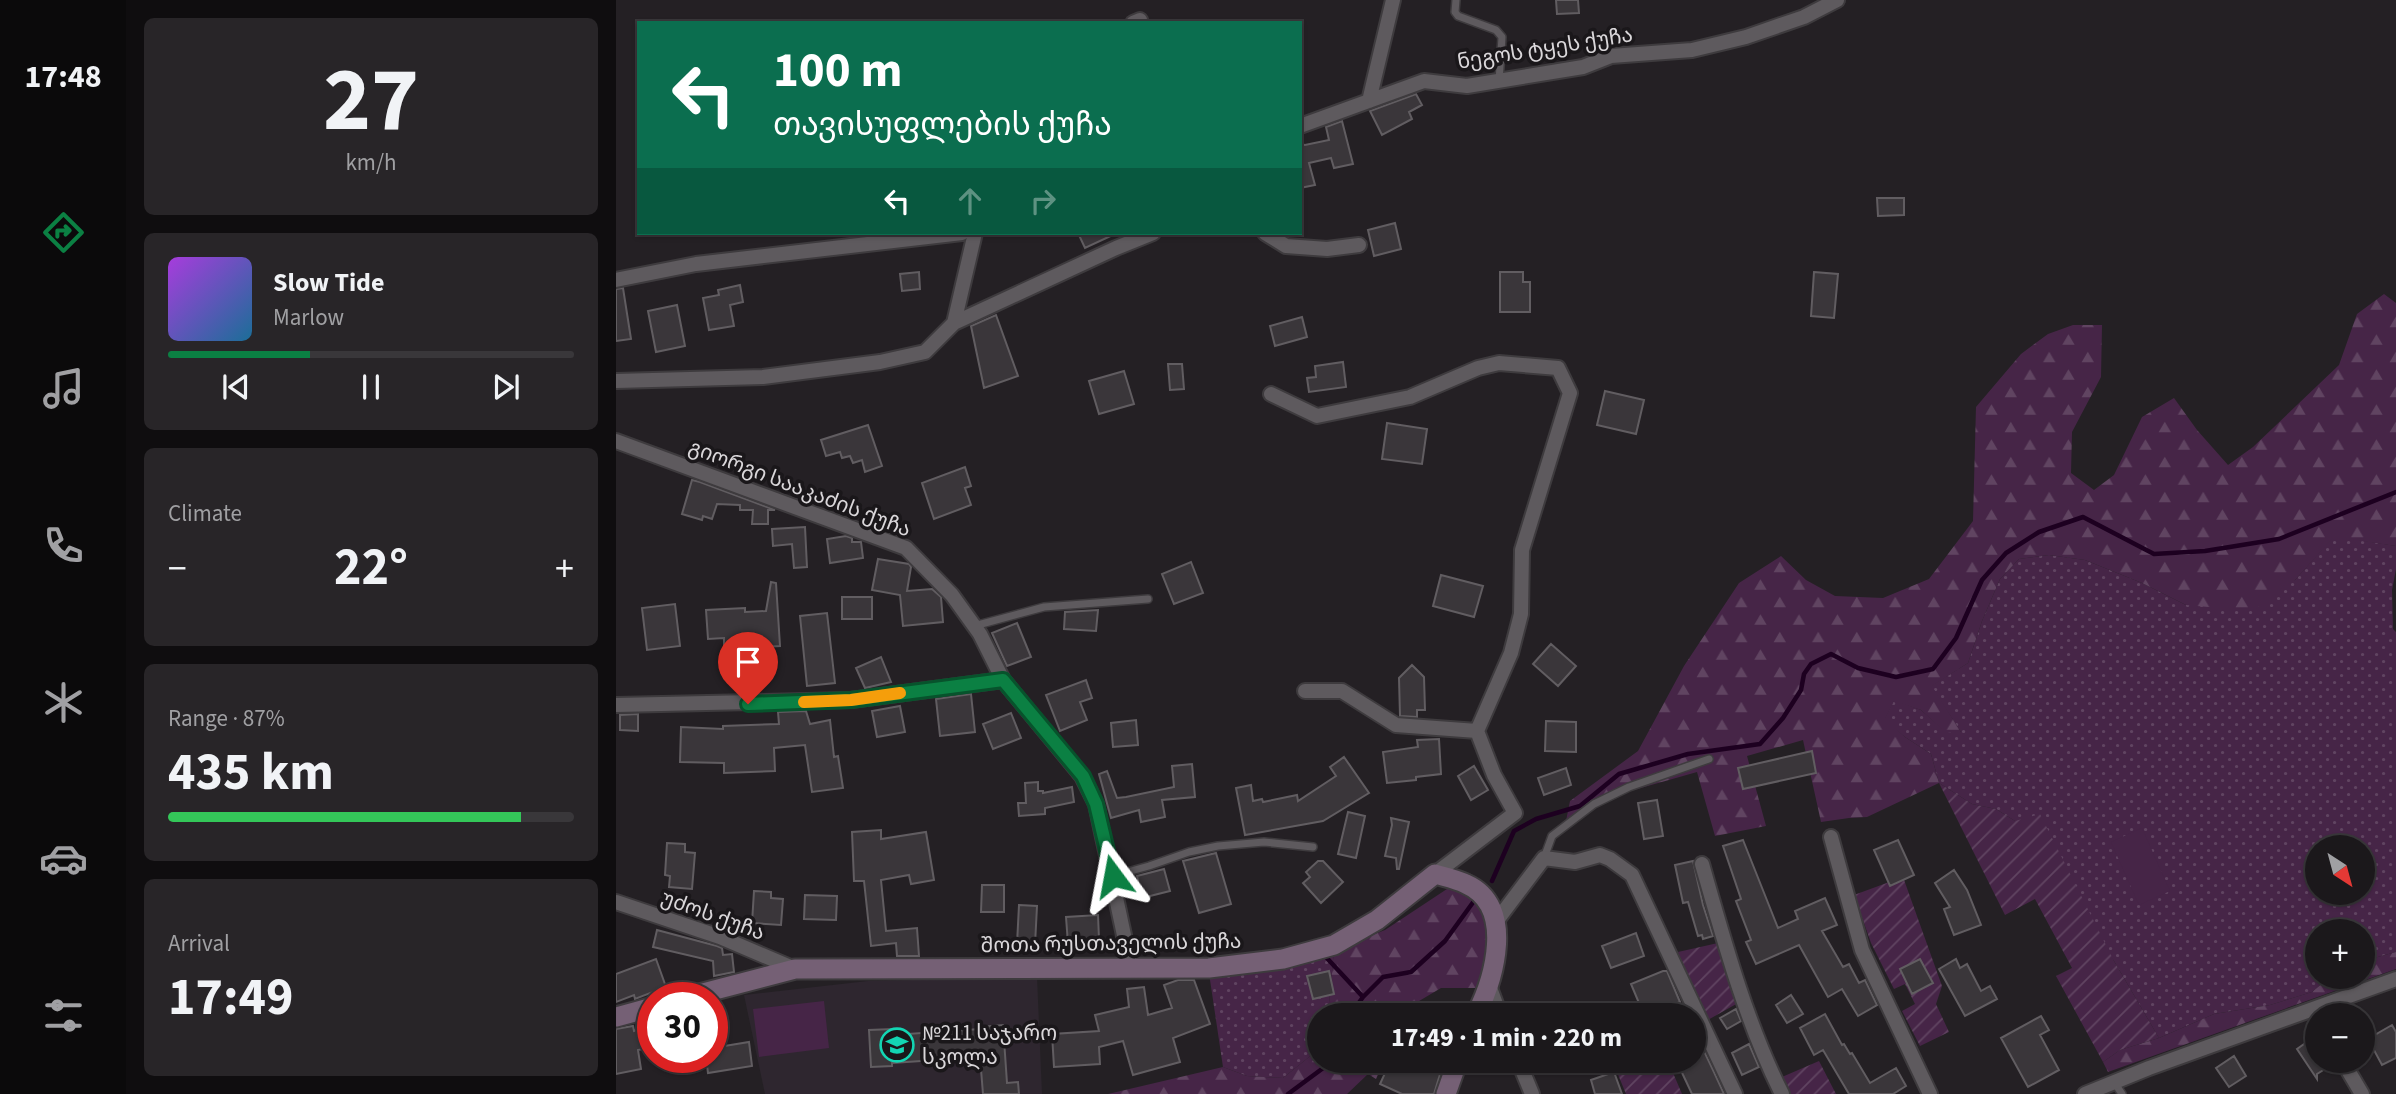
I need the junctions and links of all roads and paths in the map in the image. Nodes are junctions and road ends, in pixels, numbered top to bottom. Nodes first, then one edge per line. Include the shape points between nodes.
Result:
1 (1393, 0) edge
2 (1456, 0) edge
3 (1837, 0) edge
4 (1499, 81) junction
5 (1369, 101) junction
6 (1302, 125) edge
7 (945, 235) edge
8 (975, 235) edge
9 (1127, 235) edge
10 (1148, 235) edge
11 (1268, 235) edge
12 (1359, 245) dead end
13 (1116, 248) junction
14 (616, 281) edge
15 (954, 323) junction
16 (616, 381) edge
17 (1271, 394) dead end
18 (616, 440) edge
19 (1148, 599) dead end
20 (974, 626) junction
21 (1003, 680) junction
22 (1305, 691) dead end
23 (616, 705) edge
24 (1478, 731) junction
25 (1709, 759) dead end
26 (1831, 837) dead end
27 (1313, 847) dead end
28 (1544, 858) junction
29 (1702, 864) dead end
30 (1435, 874) junction
31 (1113, 876) junction
32 (616, 902) edge
33 (1495, 923) junction
34 (1131, 968) junction
35 (795, 969) junction
36 (2396, 979) edge
37 (728, 987) edge
38 (1490, 988) junction
39 (1482, 1003) edge
40 (1496, 1003) edge
41 (2340, 1003) edge
42 (637, 1011) edge
43 (616, 1017) edge
44 (2305, 1018) edge
45 (1453, 1073) edge
46 (1523, 1073) edge
47 (2350, 1073) edge
48 (2118, 1088) edge
49 (1446, 1094) edge
50 (1532, 1094) edge
51 (1735, 1094) edge
52 (1782, 1094) edge
53 (1930, 1094) edge
54 (2085, 1094) edge
55 (2362, 1094) edge

1 - 5 street
2 - 4 lane via 1458,16 1496,30 1502,37
3 - 4 street, ნეგოს ტყეს ქუჩა via 1746,37 1692,50 1611,55 1583,66
4 - 5 street, ნეგოს ტყეს ქუჩა via 1467,86 1424,81
5 - 6 street, ნეგოს ტყეს ქუჩა
7 - 14 street via 696,264
8 - 15 street
9 - 13 street
10 - 13 street
11 - 12 street via 1286,246 1327,249
13 - 15 street
15 - 16 street via 925,352 880,362 763,377
17 - 24 street via 1317,416 1410,397 1499,363 1559,368 1570,393 1522,550 1521,614 1511,653
18 - 20 street, გიორგი სააკაძის ქუჩა via 906,548 952,595
19 - 20 lane via 1044,607
20 - 21 street, გიორგი სააკაძის ქუჩა
21 - 23 street via 851,700
21 - 31 street, გიორგი სააკაძის ქუჩა via 1083,776 1096,804
22 - 24 street via 1342,691 1396,725
24 - 30 street via 1494,775 1515,813
25 - 28 lane via 1594,804 1552,836
26 - 53 street via 1862,950
27 - 31 lane via 1264,842 1218,846
28 - 33 street
28 - 51 street via 1575,862 1600,855 1632,875
29 - 52 street via 1723,938
30 - 33 street via 1467,884 1479,893
30 - 34 street, შოთა რუსთაველის ქუჩა via 1377,920 1334,945 1283,959 1209,968
31 - 34 street, გიორგი სააკაძის ქუჩა
32 - 35 street, უძოს ქუჩა via 720,937
33 - 38 street via 1498,947
34 - 35 street, შოთა რუსთაველის ქუჩა
35 - 37 street, შოთა რუსთაველის ქუჩა
36 - 41 street
38 - 39 street
38 - 40 street
42 - 43 street
44 - 48 street
45 - 49 street
46 - 50 street
47 - 55 street
48 - 54 street

